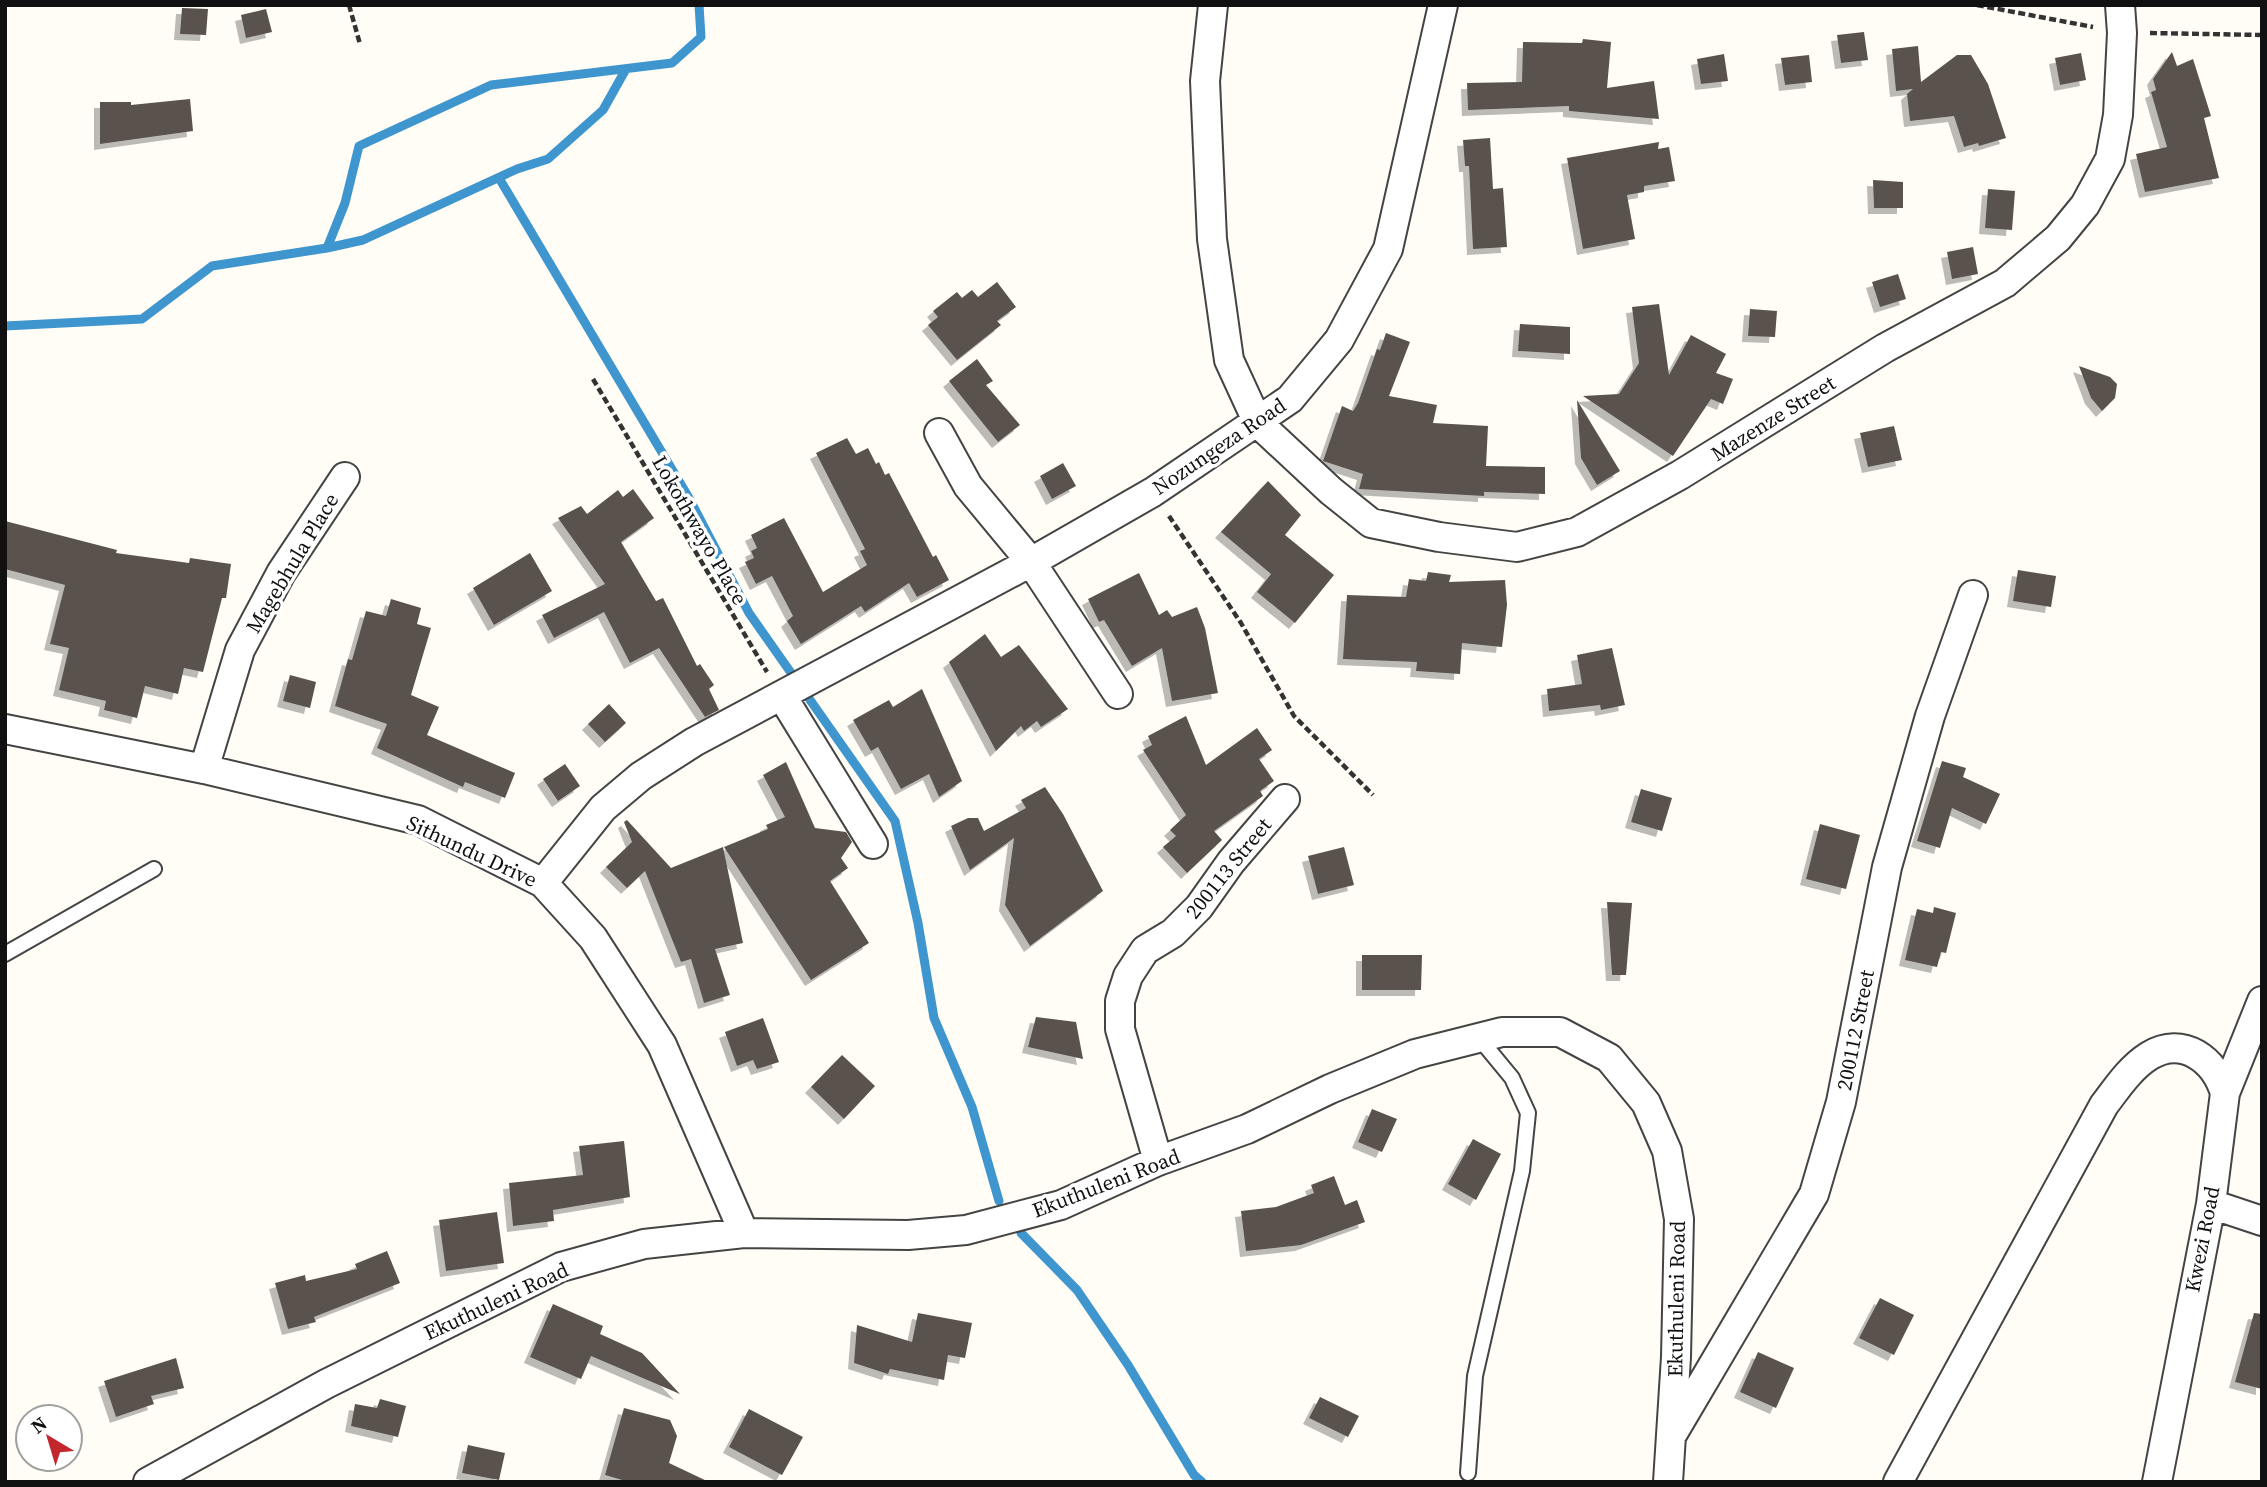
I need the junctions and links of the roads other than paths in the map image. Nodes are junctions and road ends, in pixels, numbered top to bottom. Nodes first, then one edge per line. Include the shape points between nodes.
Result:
1 (1213, 5) edge
2 (1443, 5) edge
3 (2120, 5) edge
4 (1258, 423) junction
5 (939, 433) dead end
6 (345, 477) dead end
7 (1031, 562) junction
8 (1973, 595) dead end
9 (1118, 694) dead end
10 (782, 696) junction
11 (5, 729) edge
12 (204, 769) junction
13 (1285, 799) dead end
14 (873, 844) dead end
15 (154, 869) dead end
16 (543, 883) junction
17 (5, 954) edge
18 (2262, 1001) edge
19 (1479, 1038) junction
20 (2225, 1093) junction
21 (1158, 1161) junction
22 (2211, 1204) junction
23 (2262, 1221) edge
24 (744, 1233) junction
25 (1670, 1438) junction
26 (1468, 1473) dead end
27 (148, 1482) edge
28 (1668, 1482) edge
29 (1898, 1482) edge
30 (2157, 1482) edge

1 - 4 street via 1205,81 1212,239 1228,360
2 - 4 street, Nozungeza Road via 1388,249 1339,340 1290,399
3 - 4 street, Mazenze Street via 2118,116 2110,159 2085,205 2058,238 2005,284 1885,348 1680,475 1577,532 1517,547 1371,523
4 - 7 street, Nozungeza Road via 1153,492
5 - 7 street via 968,486
6 - 12 street, Magebhula Place via 281,573 240,650
7 - 9 street
7 - 10 street, Nozungeza Road
8 - 25 street, 200112 Street via 1930,716 1887,867 1841,1102 1814,1194
10 - 14 street
10 - 16 street, Nozungeza Road via 641,776 603,808
11 - 12 street, Sithundu Drive
12 - 16 street, Sithundu Drive via 418,820
13 - 21 street, 200113 Street via 1199,907 1172,933 1145,950 1128,976 1120,1001 1120,1030
15 - 17 lane
16 - 24 street, Sithundu Drive via 593,938 662,1045
18 - 20 street, Kwezi Road
19 - 21 street, Ekuthuleni Road via 1415,1054 1247,1129
19 - 25 street, Ekuthuleni Road via 1502,1032 1560,1032 1609,1058 1646,1103 1667,1152 1679,1219
19 - 26 lane via 1512,1078 1528,1113 1522,1171 1475,1377
20 - 22 street, Kwezi Road
20 - 29 street via 2220,1075 2208,1060 2191,1051 2173,1049 2151,1055 2129,1072 2104,1105
21 - 24 street, Ekuthuleni Road via 1061,1205 965,1230 908,1235
22 - 23 street
22 - 30 street, Kwezi Road
24 - 27 street, Ekuthuleni Road via 644,1244 561,1266 326,1384
25 - 28 street, Ekuthuleni Road

